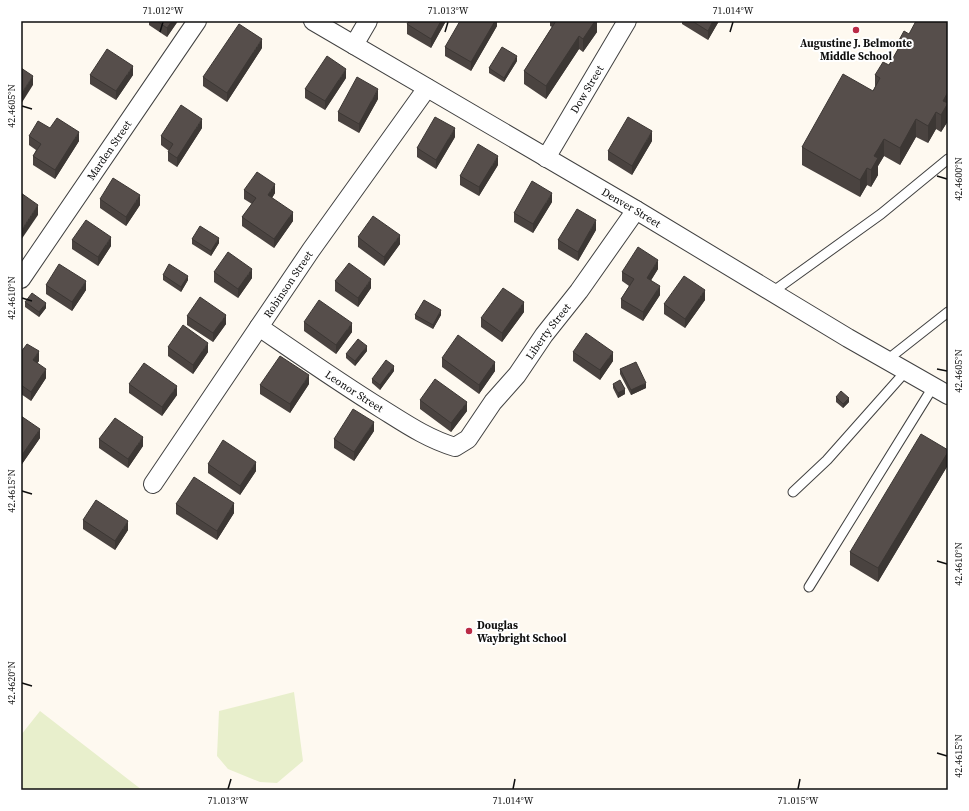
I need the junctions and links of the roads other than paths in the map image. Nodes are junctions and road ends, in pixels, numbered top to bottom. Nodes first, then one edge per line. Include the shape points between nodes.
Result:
1 (197, 21) edge
2 (313, 21) edge
3 (368, 21) edge
4 (627, 21) edge
5 (354, 45) junction
6 (427, 88) junction
7 (546, 158) junction
8 (948, 159) edge
9 (636, 210) junction
10 (21, 279) edge
11 (771, 293) junction
12 (948, 312) edge
13 (259, 327) junction
14 (887, 360) junction
15 (906, 371) junction
16 (941, 391) edge
17 (455, 447) joint
18 (153, 484) dead end
19 (793, 492) dead end
20 (809, 587) dead end

1 - 10 street, Marden Street
2 - 5 street, Denver Street
3 - 5 street
4 - 7 street, Dow Street
5 - 6 street, Denver Street
6 - 7 street, Denver Street
6 - 13 street, Robinson Street
7 - 9 street, Denver Street
8 - 11 lane via 881,214
9 - 11 street, Denver Street
9 - 17 street, Liberty Street via 517,375 493,402 468,439
11 - 14 street, Denver Street
12 - 14 lane
13 - 17 street, Leonor Street via 416,430
13 - 18 street, Robinson Street
14 - 15 street, Denver Street
15 - 16 street, Denver Street
15 - 19 lane via 831,456
16 - 20 lane

